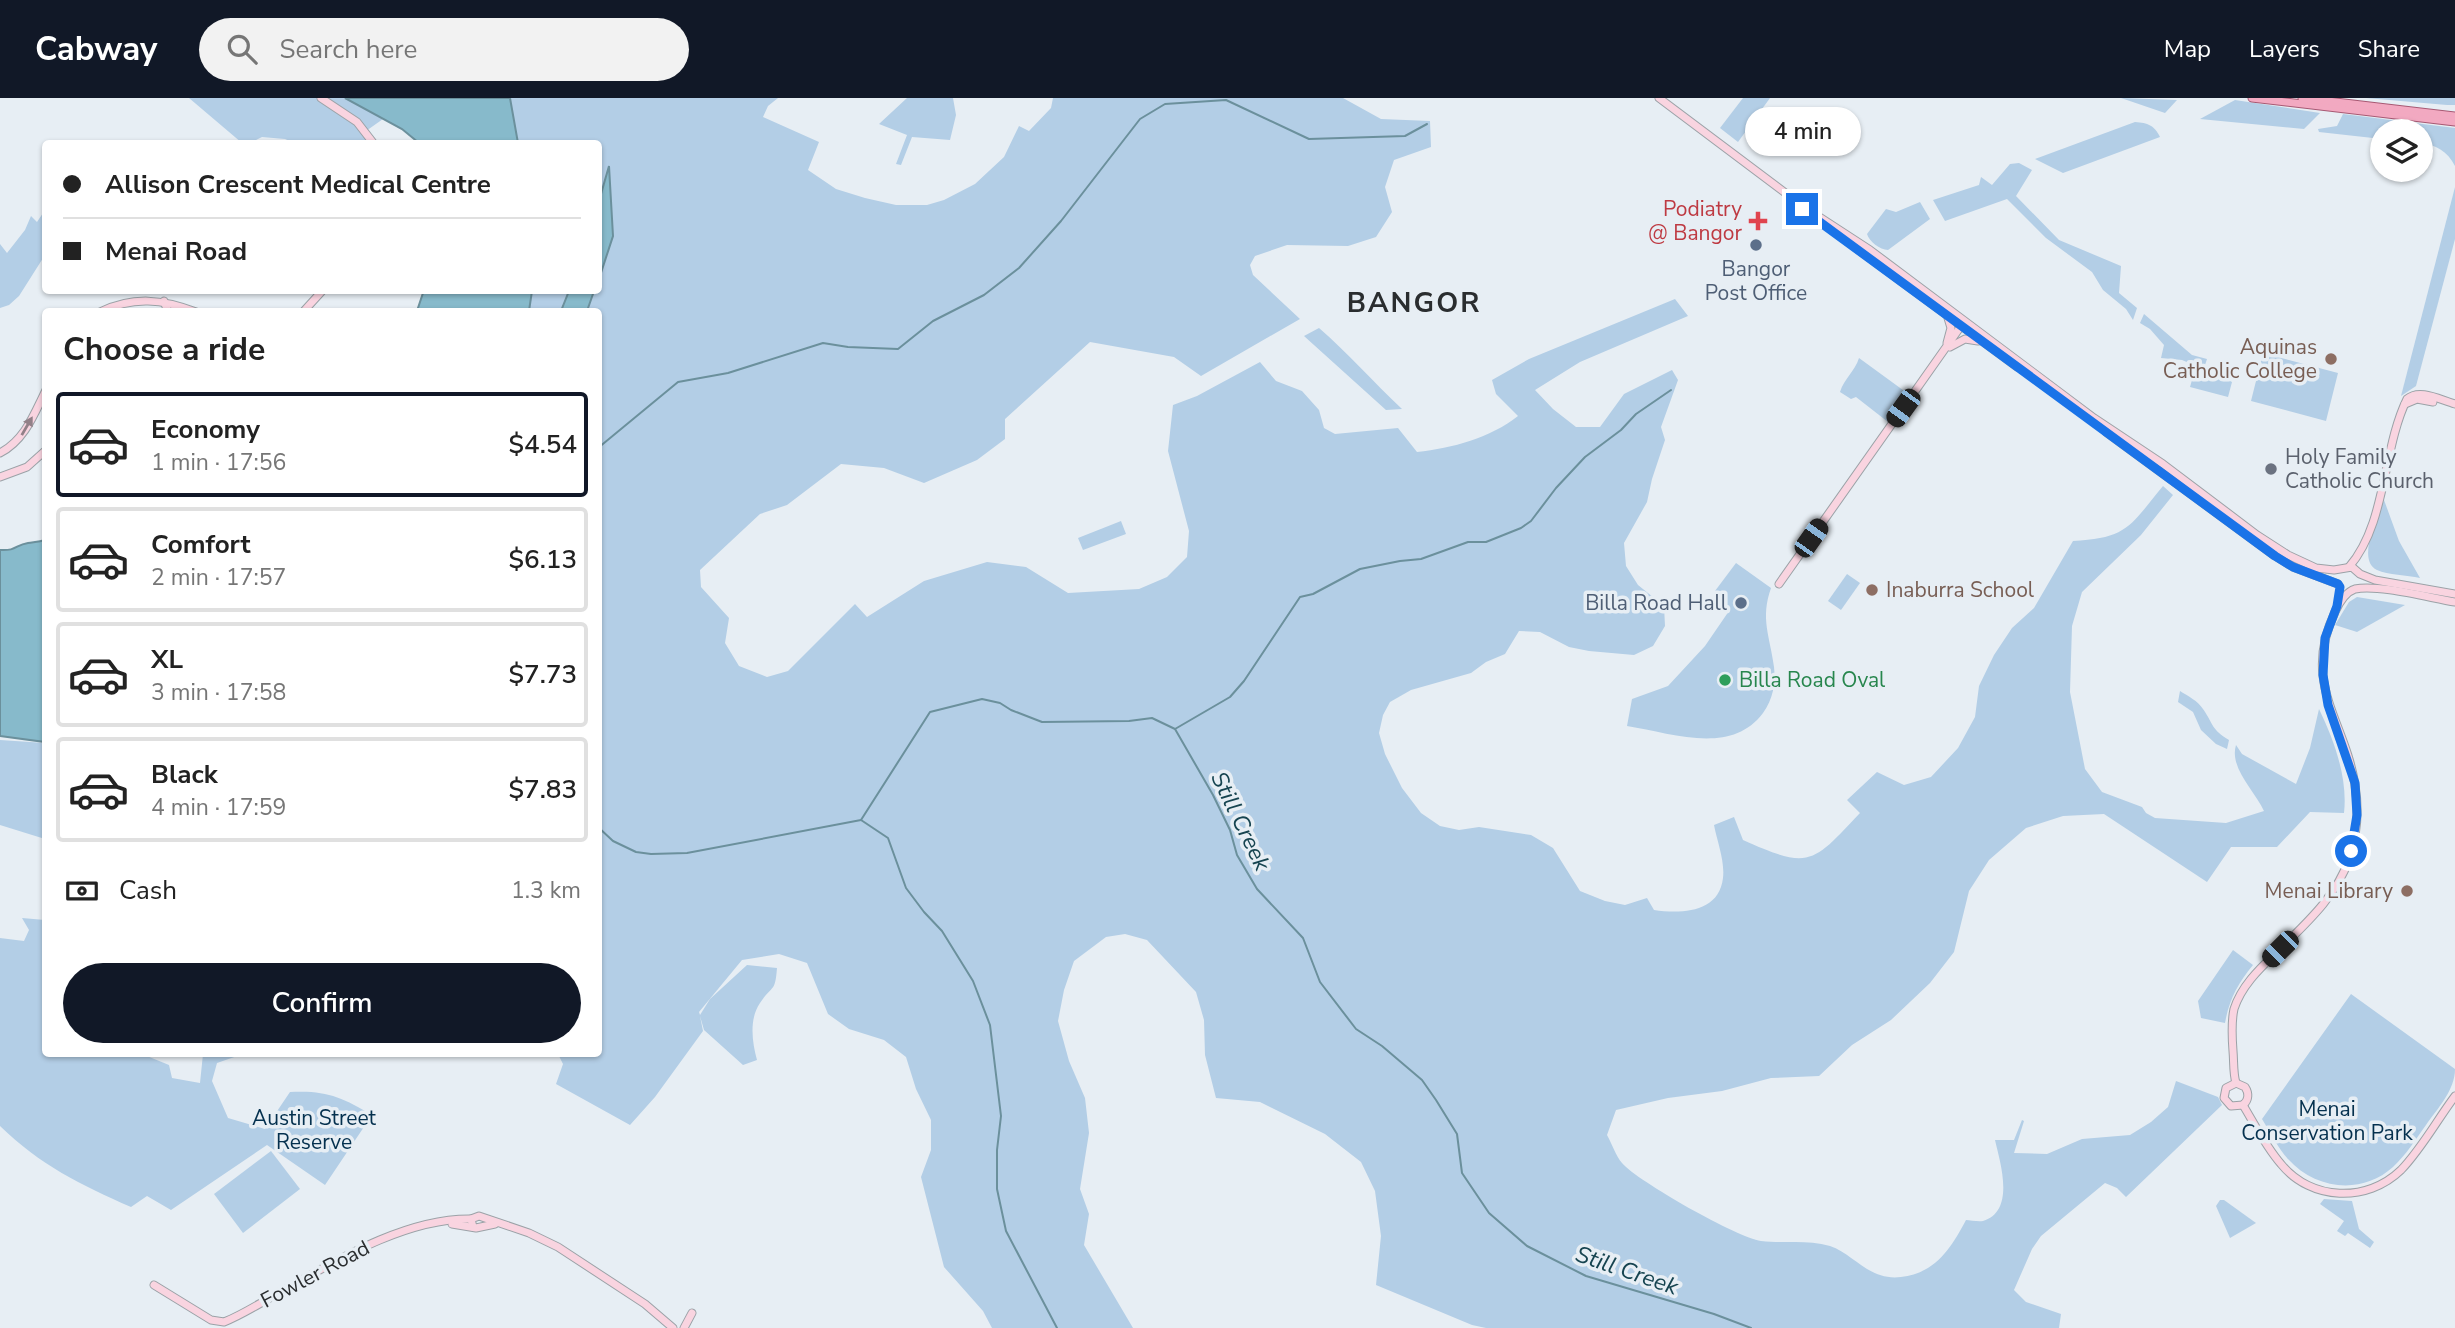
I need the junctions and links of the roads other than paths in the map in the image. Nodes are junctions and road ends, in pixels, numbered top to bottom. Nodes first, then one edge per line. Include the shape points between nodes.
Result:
1 (321, 98) edge
2 (1657, 98) edge
3 (2252, 98) edge
4 (2302, 98) edge
5 (2333, 105) junction
6 (2350, 106) junction
7 (2455, 115) edge
8 (2455, 122) edge
9 (371, 140) edge
10 (319, 294) edge
11 (164, 301) junction
12 (111, 308) edge
13 (167, 308) edge
14 (184, 308) edge
15 (307, 308) edge
16 (1946, 312) junction
17 (1961, 326) junction
18 (1980, 334) junction
19 (1993, 350) junction
20 (1940, 356) junction
21 (42, 398) edge
22 (2455, 408) edge
23 (0, 453) edge
24 (42, 454) edge
25 (0, 477) edge
26 (2183, 484) junction
27 (2360, 553) junction
28 (2345, 568) junction
29 (2359, 572) junction
30 (1779, 584) dead end
31 (2339, 586) junction
32 (2353, 590) junction
33 (2455, 594) edge
34 (2455, 602) edge
35 (2337, 606) junction
36 (2236, 1083) junction
37 (2455, 1096) edge
38 (2243, 1105) junction
39 (475, 1224) junction
40 (499, 1224) junction
41 (154, 1285) dead end
42 (692, 1313) dead end
43 (673, 1328) edge
44 (684, 1328) edge

1 - 9 street via 357,121
2 - 16 street
3 - 5 main road
4 - 5 main road
5 - 6 main road
6 - 7 main road
6 - 8 main road
10 - 15 street
11 - 12 street via 129,301
11 - 13 street
11 - 14 street
16 - 17 street
16 - 18 street
16 - 20 street via 1950,332
17 - 18 street
17 - 19 street
17 - 20 street
18 - 26 street
19 - 20 street via 1965,339
19 - 26 street
20 - 30 street
23 -> 21 street via 23,434
22 - 27 street via 2417,399 2404,405
24 - 25 street via 27,467
26 - 28 street via 2288,555 2316,568
26 - 31 street via 2275,556
27 - 28 street
27 - 29 street
28 - 29 street
28 - 31 street via 2337,577
29 - 32 street via 2360,583
29 - 33 street via 2388,583
31 - 32 street
31 - 35 street
32 - 34 street via 2375,589
32 - 35 street
35 - 36 street via 2326,635 2323,675 2328,705 2355,783 2354,840 2346,866 2327,899 2241,994 2232,1020
36 - 38 street via 2247,1090
36 - 38 street via 2226,1088 2224,1098 2231,1106
37 - 38 street via 2393,1176 2371,1189 2342,1194 2310,1186 2286,1170
39 - 40 street, Fowler Road
39 - 40 street, Fowler Road via 483,1223 482,1218
39 - 41 street, Fowler Road via 444,1223 372,1243 224,1322 211,1320
40 - 43 street, Fowler Road via 565,1251
42 - 44 street

